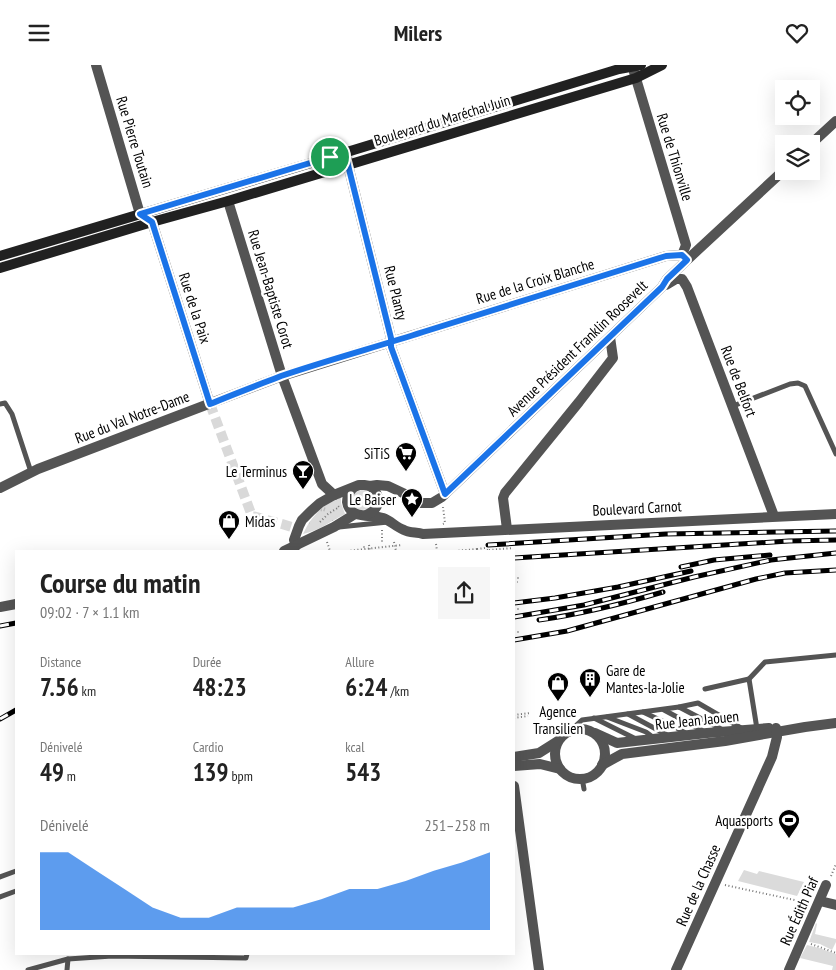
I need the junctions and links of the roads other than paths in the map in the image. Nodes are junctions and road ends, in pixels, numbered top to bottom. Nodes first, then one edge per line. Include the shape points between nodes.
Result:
1 (96, 65) edge
2 (662, 65) edge
3 (637, 66) edge
4 (619, 67) edge
5 (636, 78) junction
6 (623, 81) junction
7 (836, 121) edge
8 (820, 136) edge
9 (345, 153) junction
10 (348, 164) junction
11 (775, 178) edge
12 (228, 201) junction
13 (140, 214) junction
14 (152, 222) junction
15 (0, 256) edge
16 (685, 257) junction
17 (0, 268) edge
18 (662, 287) junction
19 (610, 337) junction
20 (391, 342) junction
21 (282, 376) junction
22 (0, 404) edge
23 (210, 404) junction
24 (733, 406) junction
25 (836, 455) edge
26 (31, 472) junction
27 (370, 486) junction
28 (0, 488) edge
29 (353, 488) junction
30 (334, 495) junction
31 (443, 496) junction
32 (355, 514) junction
33 (836, 514) edge
34 (366, 515) junction
35 (774, 516) junction
36 (392, 522) junction
37 (334, 527) junction
38 (507, 529) junction
39 (296, 546) junction
40 (286, 550) edge
41 (15, 604) edge
42 (0, 607) edge
43 (836, 655) edge
44 (749, 679) junction
45 (705, 689) dead end
46 (678, 707) junction
47 (662, 709) junction
48 (642, 712) junction
49 (626, 714) junction
50 (606, 716) junction
51 (593, 718) junction
52 (836, 723) edge
53 (757, 729) junction
54 (743, 730) junction
55 (776, 730) junction
56 (571, 731) junction
57 (726, 732) junction
58 (595, 733) junction
59 (707, 733) junction
60 (689, 736) junction
61 (672, 738) junction
62 (656, 740) junction
63 (558, 741) junction
64 (641, 741) junction
65 (515, 757) edge
66 (602, 765) junction
67 (515, 767) edge
68 (560, 769) junction
69 (515, 793) edge
70 (15, 871) edge
71 (0, 877) edge
72 (826, 885) road end
73 (15, 891) edge
74 (0, 897) edge
75 (820, 901) junction
76 (836, 905) edge
77 (247, 955) edge
78 (68, 959) junction
79 (28, 970) edge
80 (67, 970) edge
81 (539, 970) edge
82 (676, 970) edge
83 (789, 970) edge

1 - 13 street, Rue Pierre Toutain
2 - 5 main road, Boulevard du Maréchal Juin
3 - 4 main road, Boulevard du Maréchal Juin
3 - 5 street, Rue de Thionville
4 - 6 street
4 - 9 main road, Boulevard du Maréchal Juin
5 - 6 main road, Boulevard du Maréchal Juin
5 - 16 street, Rue de Thionville via 686,245
6 - 10 main road, Boulevard du Maréchal Juin
7 - 8 street
9 - 10 street, Rue Planty
9 - 13 main road, Boulevard du Maréchal Juin
10 - 12 main road, Boulevard du Maréchal Juin
10 - 20 street, Rue Planty
11 - 16 street, Avenue Président Franklin Roosevelt
12 - 14 main road, Boulevard du Maréchal Juin
12 - 21 street, Rue Jean-Baptiste Corot
13 - 14 street
13 - 15 main road, Boulevard du Maréchal Juin
14 - 17 main road, Boulevard du Maréchal Juin
14 - 23 street, Rue de la Paix
16 - 18 street, Avenue Président Franklin Roosevelt
16 - 20 street, Rue de la Croix Blanche via 666,256
18 - 19 street, Avenue Président Franklin Roosevelt
18 - 24 street, Rue de Belfort via 682,279 687,287
19 - 31 street, Avenue Président Franklin Roosevelt
19 - 38 street via 613,357 505,493
20 - 21 street, Rue du Val Notre-Dame
20 - 31 street, Rue Planty
21 - 23 street, Rue du Val Notre-Dame
21 - 30 street, Rue Jean-Baptiste Corot via 322,484
22 - 26 lane via 5,403 12,414
23 - 26 street, Rue du Val Notre-Dame
24 - 25 lane via 790,384 805,386
24 - 35 street, Rue de Belfort
26 - 28 street, Rue du Val Notre-Dame
27 - 29 street
27 - 31 street, Avenue Président Franklin Roosevelt via 388,486 419,503 432,503
27 - 34 street via 377,494 378,502 373,512
29 - 30 street
29 - 32 street via 347,499
30 - 39 street via 320,503 302,521 294,540
32 - 34 street
32 - 37 street
33 - 35 street, Boulevard Carnot
34 - 36 street, Boulevard Carnot
35 - 38 street, Boulevard Carnot
36 - 37 lane
36 - 38 street, Boulevard Carnot via 406,532 423,534 439,530
37 - 39 street
39 - 40 street
41 - 42 street
43 - 44 lane via 764,662
44 - 45 lane
44 - 53 lane
46 - 47 lane
46 - 54 lane via 698,703
46 - 57 lane
47 - 48 lane
47 - 59 lane
48 - 49 lane
48 - 60 lane
49 - 50 lane
49 - 61 lane
50 - 51 lane
50 - 62 lane via 646,732
51 - 56 lane via 582,720
51 - 64 lane
52 - 55 street, Rue Jean Jaouen
53 - 54 street, Rue Jean Jaouen
53 - 55 street, Rue Jean Jaouen
54 - 57 street, Rue Jean Jaouen
55 - 66 street, Rue Jean Jaouen via 725,741 622,754
55 - 82 street, Rue de la Chasse via 772,757
56 - 58 street via 587,729
56 - 63 street
57 - 59 street, Rue Jean Jaouen
58 - 64 street, Rue Jean Jaouen via 617,743
58 - 66 street via 604,746
59 - 60 street, Rue Jean Jaouen
60 - 61 street, Rue Jean Jaouen
61 - 62 street, Rue Jean Jaouen
62 - 64 street, Rue Jean Jaouen
63 - 65 street via 538,753
63 - 68 street via 555,755
66 - 68 street via 583,784
67 - 68 street via 540,765
69 - 81 street
70 - 71 lane
72 - 75 street, Rue Édith Piaf
73 - 74 lane
75 - 76 street
75 - 83 street, Rue Édith Piaf
77 - 78 lane via 246,958 112,956
78 - 79 lane
78 - 80 lane

